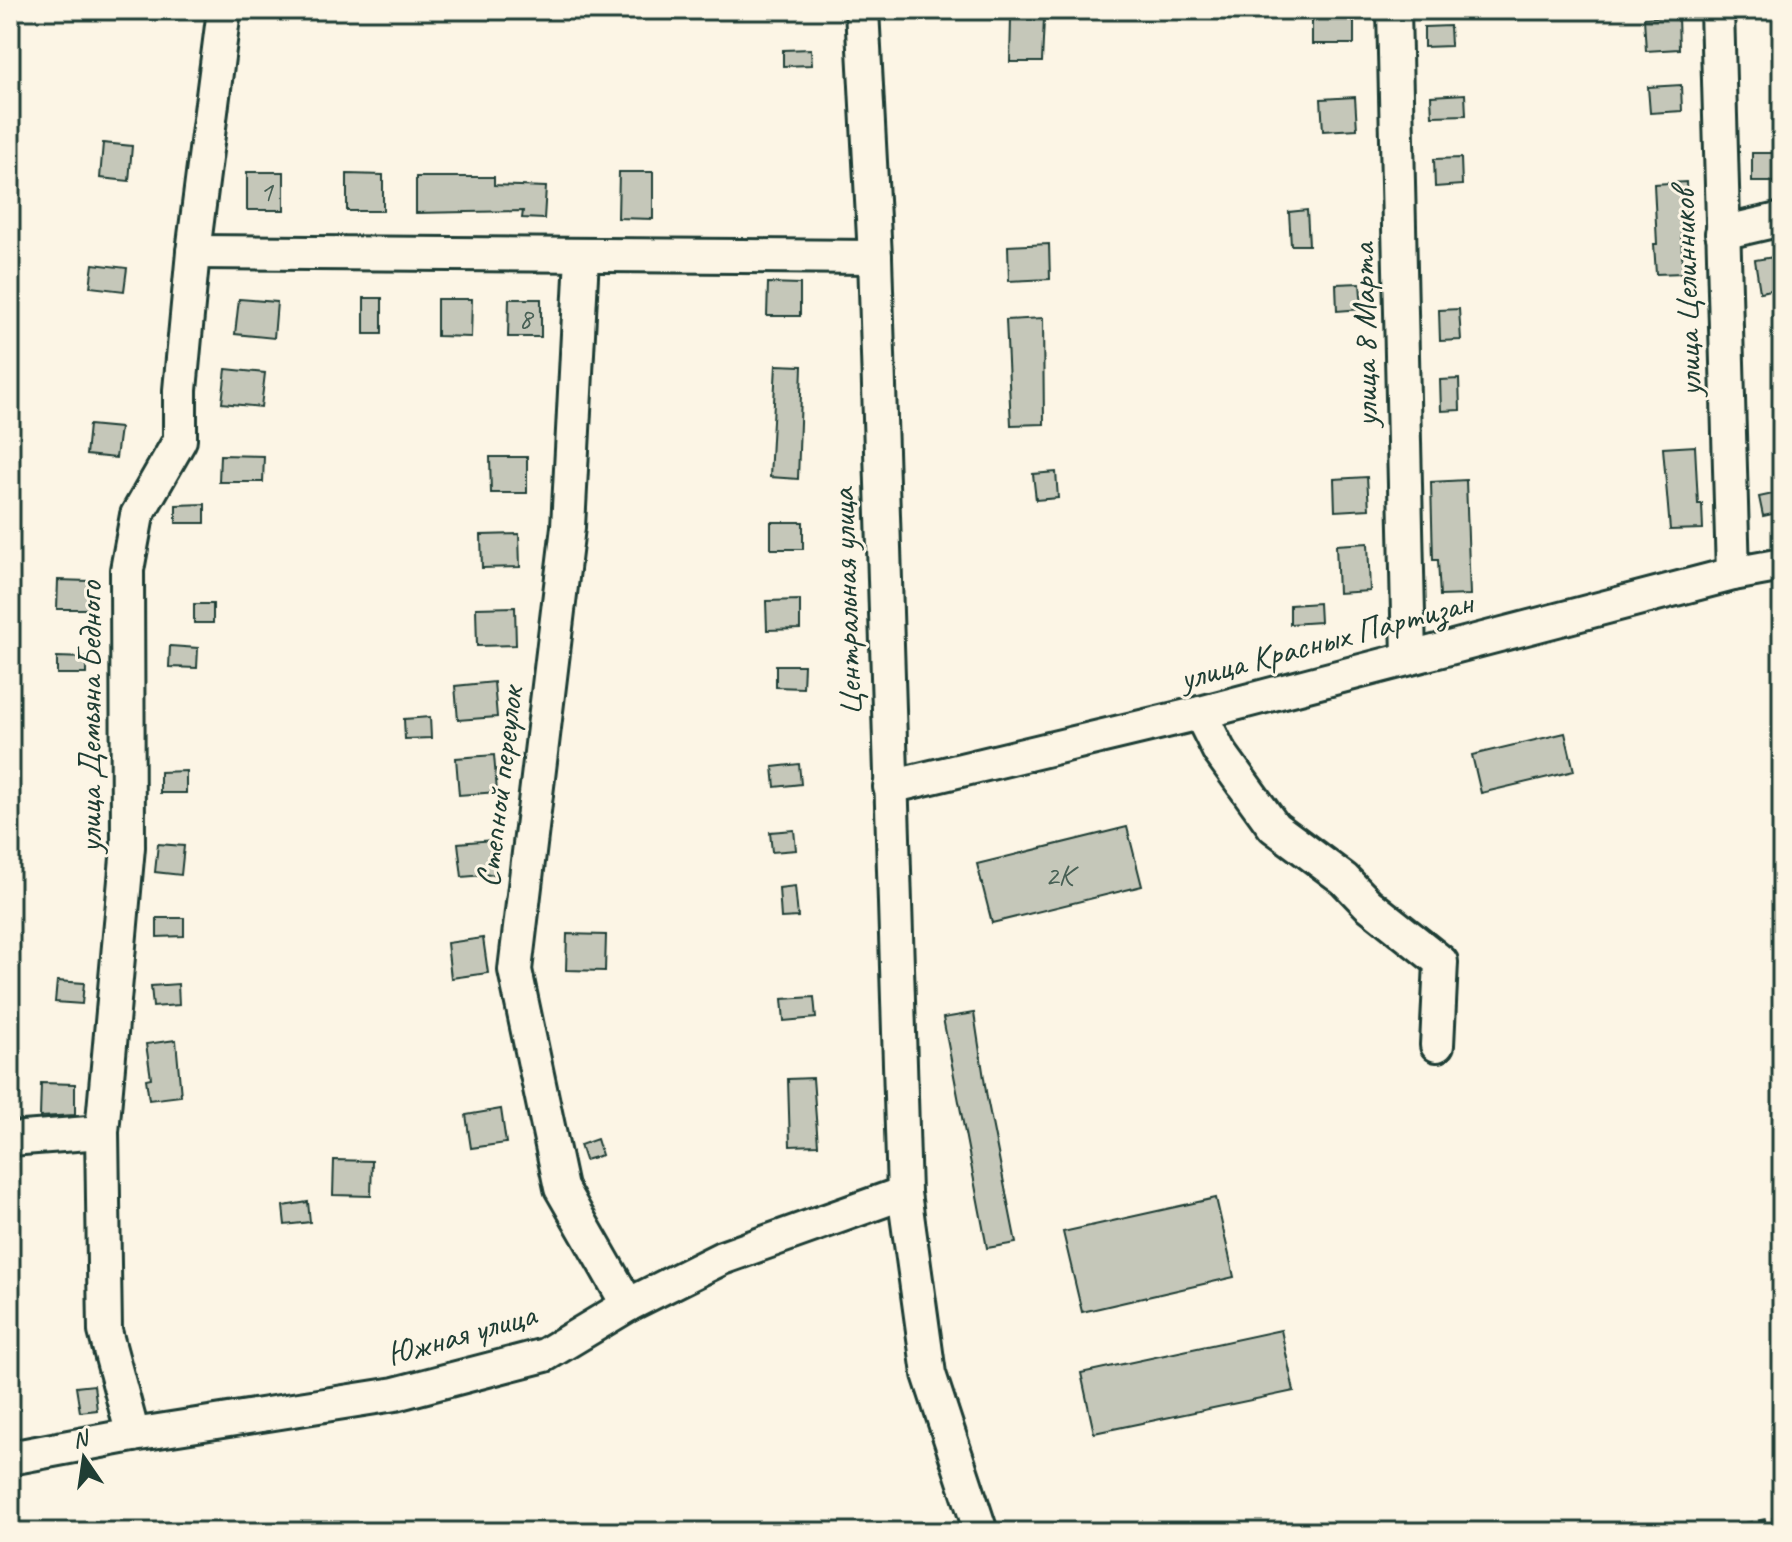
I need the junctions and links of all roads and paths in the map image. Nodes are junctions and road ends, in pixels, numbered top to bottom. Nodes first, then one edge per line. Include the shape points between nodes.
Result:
1 (224, 10) edge
2 (862, 10) edge
3 (1394, 10) edge
4 (1717, 10) edge
5 (1782, 219) edge
6 (1722, 233) junction
7 (193, 252) junction
8 (582, 257) junction
9 (875, 257) junction
10 (1782, 565) edge
11 (1733, 574) junction
12 (1409, 657) junction
13 (1200, 713) junction
14 (890, 787) junction
15 (1437, 1045) dead end
16 (102, 1132) junction
17 (10, 1139) edge
18 (904, 1193) junction
19 (628, 1305) junction
20 (133, 1435) junction
21 (10, 1458) edge
22 (1782, 1517) edge
23 (981, 1532) edge
24 (1703, 1532) edge

1 - 7 street, улица Демьяна Бедного
2 - 9 street, Центральная улица
3 - 12 street, улица 8 Марта
4 - 6 street, улица Целинников
5 - 6 street
6 - 11 street, улица Целинников
7 - 8 street
7 - 16 street, улица Демьяна Бедного via 180,440 137,515 127,570 128,847
8 - 9 street
8 - 19 street, Степной переулок via 568,527 515,970 561,1188
9 - 14 street, Центральная улица
10 - 11 street, улица Красных Партизан
11 - 12 street, улица Красных Партизан
12 - 13 street, улица Красных Партизан
13 - 14 street, улица Красных Партизан
13 - 15 street via 1219,751 1274,827 1441,962
14 - 18 street, Центральная улица
16 - 17 street
16 - 20 street, улица Демьяна Бедного via 105,1331
18 - 19 street, Южная улица via 722,1258
18 - 23 street, Центральная улица via 929,1374
19 - 20 street, Южная улица via 530,1359 395,1394
20 - 21 street, Южная улица
22 - 24 path

